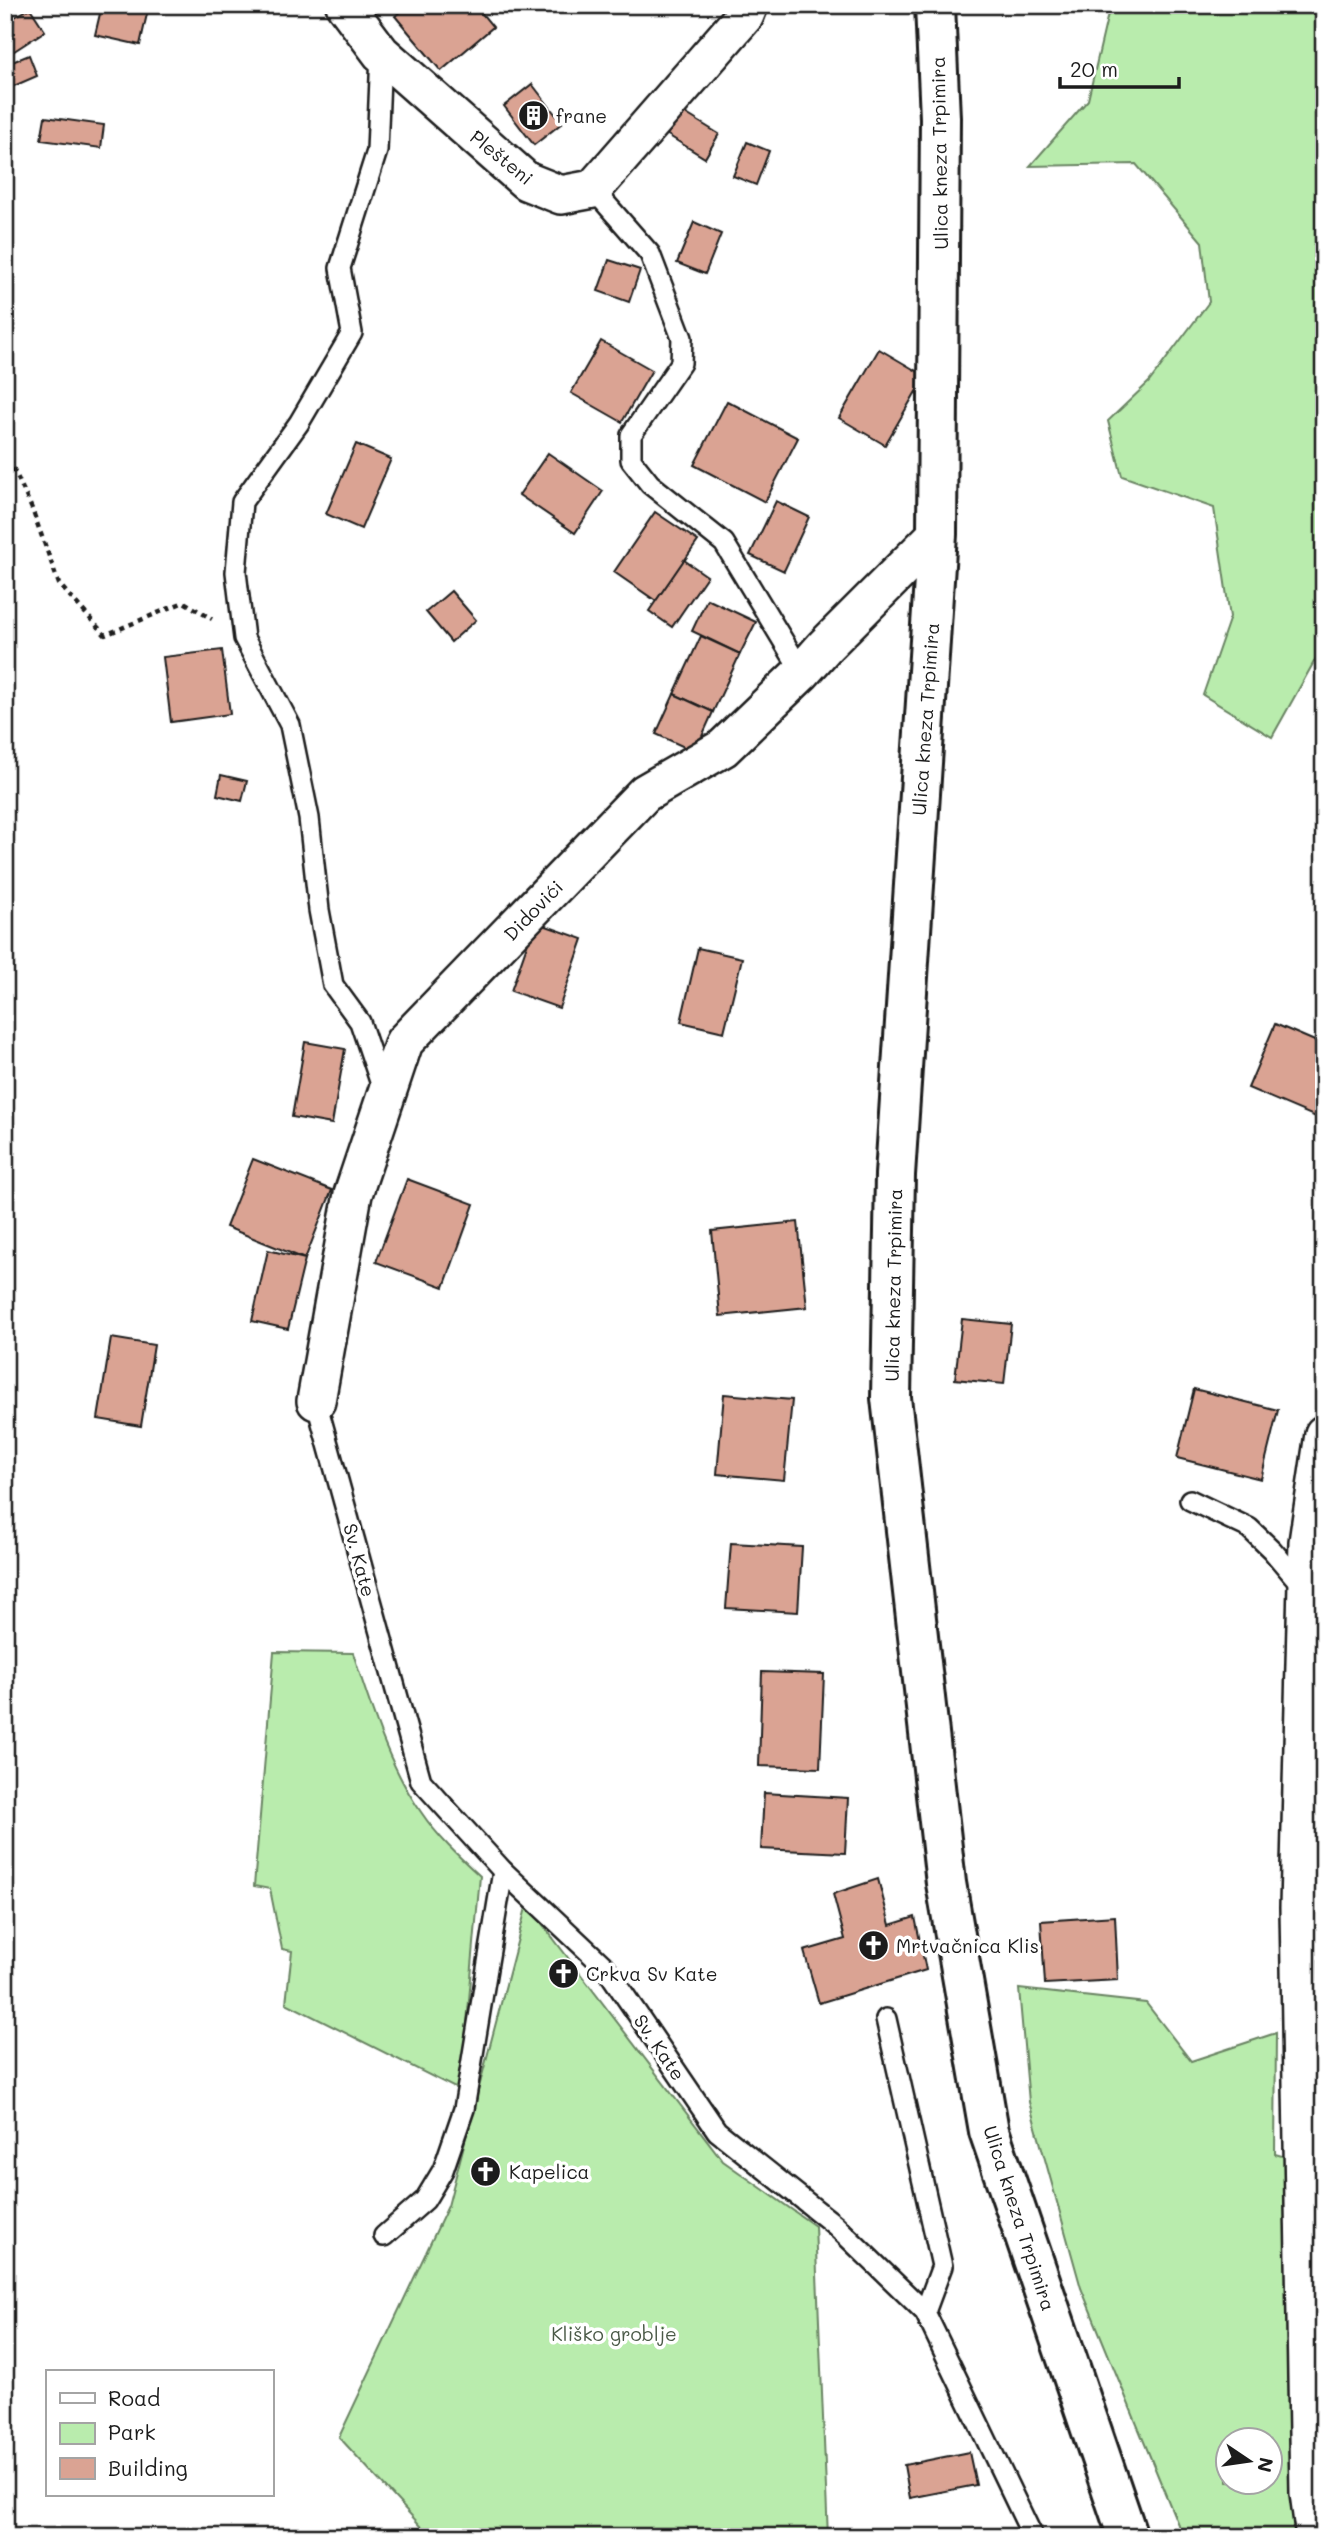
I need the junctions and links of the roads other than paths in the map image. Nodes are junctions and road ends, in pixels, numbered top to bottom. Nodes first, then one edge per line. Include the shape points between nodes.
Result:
1 (345, 5) edge
2 (749, 5) edge
3 (935, 5) edge
4 (381, 53) junction
5 (593, 189) junction
6 (937, 534) junction
7 (802, 672) junction
8 (386, 1097) junction
9 (316, 1401) joint
10 (1324, 1434) edge
11 (1191, 1500) dead end
12 (1307, 1591) junction
13 (503, 1871) junction
14 (886, 2019) dead end
15 (384, 2235) dead end
16 (925, 2312) junction
17 (1033, 2537) edge
18 (1128, 2537) edge
19 (1315, 2537) edge

1 - 4 street, Plešteni
2 - 5 street
3 - 6 main road, Ulica kneza Trpimira via 940,144
4 - 5 street, Plešteni via 526,181 561,195
4 - 8 lane via 377,151 340,268 352,333 299,423 243,502 236,572 244,638 289,725 309,818 333,985 360,1023
5 - 7 lane via 650,254 682,338 681,363 631,435 631,460 650,484 724,543
6 - 7 street, Didovići
6 - 18 main road, Ulica kneza Trpimira via 895,1175 891,1398 946,1882 989,2131
7 - 8 street, Didovići via 723,748 645,793 404,1042
8 - 9 street, Didovići via 353,1194
9 - 13 lane, Sv. Kate via 421,1781
10 - 12 street via 1308,1542
11 - 12 lane via 1249,1528
12 - 19 street via 1299,1908 1309,2493
13 - 15 lane via 464,2109 443,2170 425,2200
13 - 16 lane, Sv. Kate via 606,1968 717,2131 835,2225
14 - 16 lane via 942,2266
16 - 17 lane, Sv. Kate

